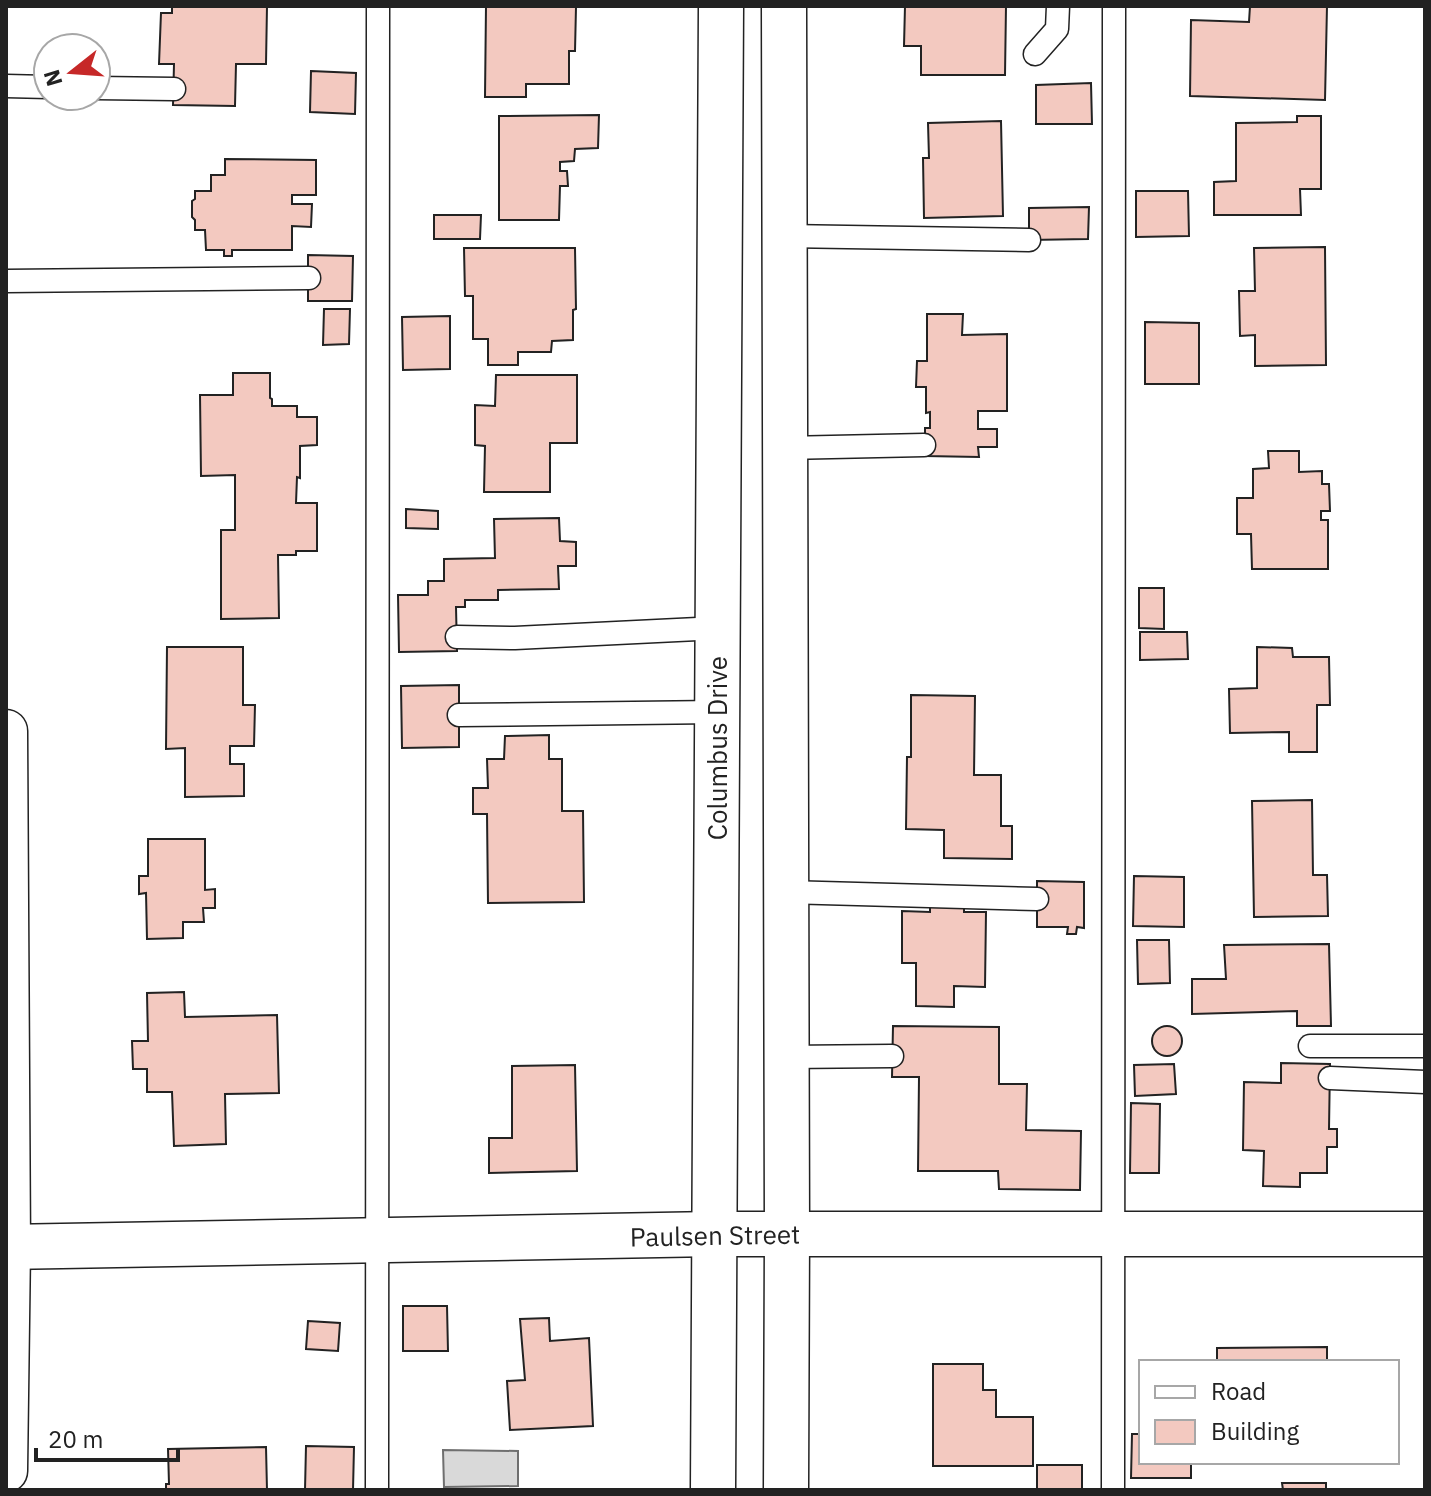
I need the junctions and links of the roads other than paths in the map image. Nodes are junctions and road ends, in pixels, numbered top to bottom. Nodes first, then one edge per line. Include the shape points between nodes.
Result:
1 (378, 6) edge
2 (721, 6) edge
3 (784, 6) edge
4 (1058, 6) edge
5 (1114, 6) edge
6 (1035, 54) dead end
7 (6, 86) edge
8 (32, 87) edge
9 (112, 88) edge
10 (174, 89) dead end
11 (785, 236) junction
12 (1029, 240) dead end
13 (309, 278) dead end
14 (6, 281) edge
15 (924, 445) dead end
16 (785, 448) junction
17 (718, 628) junction
18 (457, 637) dead end
19 (717, 712) junction
20 (459, 715) dead end
21 (6, 731) edge
22 (786, 892) junction
23 (1037, 899) dead end
24 (1310, 1046) dead end
25 (1425, 1046) edge
26 (892, 1056) dead end
27 (786, 1057) junction
28 (1330, 1078) dead end
29 (1425, 1082) edge
30 (714, 1234) junction
31 (787, 1234) junction
32 (1115, 1234) junction
33 (1425, 1234) edge
34 (378, 1240) junction
35 (7, 1247) edge
36 (6, 1471) edge
37 (377, 1490) edge
38 (713, 1490) edge
39 (786, 1490) edge
40 (1113, 1490) edge

1 - 34 lane
2 - 17 street, Columbus Drive
3 - 11 street
4 - 6 lane via 1057,29
5 - 32 lane
7 - 8 lane
9 - 10 lane
11 - 12 lane
11 - 16 street
13 - 14 lane
15 - 16 lane
16 - 22 street
17 - 18 lane
17 - 19 street, Columbus Drive
19 - 20 lane
19 - 30 street, Columbus Drive
21 - 35 street
22 - 23 lane
22 - 27 street
24 - 25 lane
26 - 27 lane
27 - 31 street
28 - 29 lane
30 - 31 street, Paulsen Street
30 - 34 street, Paulsen Street
30 - 38 street, Columbus Drive
31 - 32 street, Paulsen Street
31 - 39 street
32 - 33 street, Paulsen Street
32 - 40 lane
34 - 35 street, Paulsen Street
34 - 37 lane
35 - 36 street

